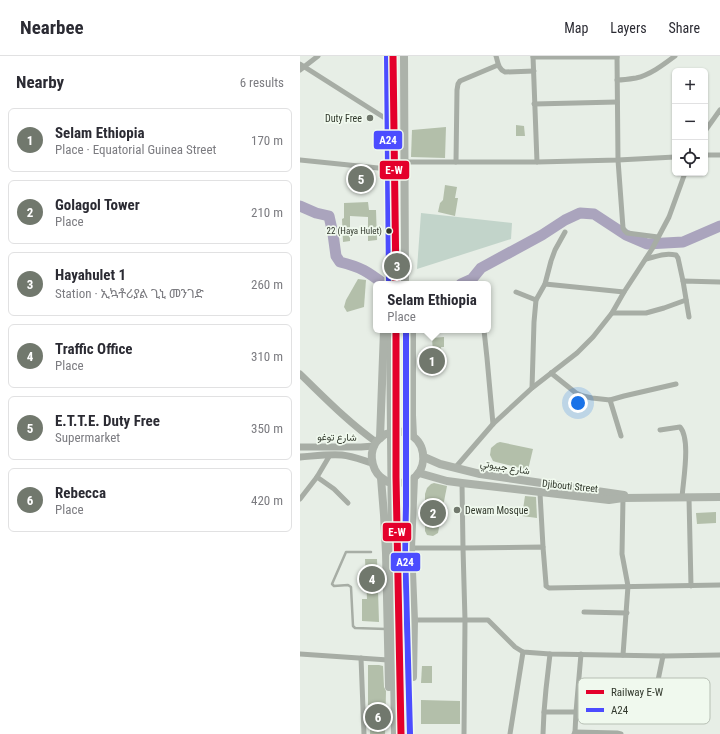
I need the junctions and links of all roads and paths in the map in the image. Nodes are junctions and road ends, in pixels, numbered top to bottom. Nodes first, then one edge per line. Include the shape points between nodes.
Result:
1 (318, 56) edge
2 (387, 56) edge
3 (404, 56) edge
4 (496, 56) edge
5 (533, 56) edge
6 (617, 56) edge
7 (675, 56) edge
8 (498, 65) junction
9 (301, 67) edge
10 (534, 71) junction
11 (617, 80) junction
12 (617, 102) junction
13 (534, 104) junction
14 (720, 110) edge
15 (388, 120) junction
16 (708, 128) edge
17 (708, 155) edge
18 (720, 155) edge
19 (672, 157) edge
20 (300, 160) edge
21 (618, 160) junction
22 (405, 162) junction
23 (456, 162) junction
24 (537, 162) junction
25 (388, 169) junction
26 (684, 176) edge
27 (565, 232) dead end
28 (657, 239) junction
29 (646, 259) junction
30 (406, 280) edge
31 (389, 281) edge
32 (683, 281) junction
33 (720, 282) edge
34 (545, 284) junction
35 (516, 292) dead end
36 (624, 292) junction
37 (536, 300) junction
38 (686, 300) junction
39 (612, 313) junction
40 (689, 317) dead end
41 (384, 333) edge
42 (390, 333) edge
43 (406, 333) edge
44 (412, 333) edge
45 (484, 333) edge
46 (551, 373) junction
47 (300, 374) edge
48 (676, 384) dead end
49 (532, 388) junction
50 (610, 400) junction
51 (492, 424) junction
52 (660, 430) dead end
53 (411, 434) junction
54 (621, 436) dead end
55 (379, 440) junction
56 (300, 447) edge
57 (330, 455) junction
58 (300, 456) edge
59 (424, 456) junction
60 (372, 463) junction
61 (455, 468) junction
62 (317, 477) junction
63 (414, 477) junction
64 (384, 480) junction
65 (462, 483) junction
66 (540, 493) junction
67 (609, 493) joint
68 (720, 494) edge
69 (684, 497) junction
70 (623, 498) junction
71 (720, 498) edge
72 (300, 499) edge
73 (348, 503) dead end
74 (543, 547) junction
75 (411, 548) junction
76 (462, 548) junction
77 (371, 552) dead end
78 (720, 585) edge
79 (628, 586) junction
80 (691, 586) junction
81 (584, 612) dead end
82 (627, 613) junction
83 (414, 620) junction
84 (465, 620) junction
85 (387, 630) junction
86 (523, 652) junction
87 (300, 654) edge
88 (550, 654) junction
89 (581, 654) junction
90 (623, 655) junction
91 (720, 655) edge
92 (662, 656) junction
93 (361, 658) junction
94 (388, 660) junction
95 (579, 678) edge
96 (658, 678) edge
97 (578, 689) edge
98 (394, 703) junction
99 (544, 712) junction
100 (576, 712) junction
101 (410, 716) junction
102 (575, 733) edge
103 (364, 734) edge
104 (394, 734) edge
105 (410, 734) edge
106 (464, 734) edge
107 (510, 734) edge
108 (543, 734) edge
109 (621, 734) edge

1 - 9 street
2 - 15 main road
3 - 22 main road
4 - 8 street
5 - 6 street
5 - 10 street
6 - 11 street
7 - 11 street via 637,78
8 - 10 street via 505,72
8 - 23 street via 458,84
9 - 15 street
10 - 13 street
11 - 12 street
12 - 13 street
12 - 21 street
13 - 24 street
14 - 16 street
15 - 25 main road
17 - 18 street
19 - 21 street
20 - 25 street
21 - 24 street
21 - 28 street via 623,228 627,233
22 - 23 street
22 - 30 main road
23 - 24 street
25 - 31 main road
26 - 28 street via 669,217
27 - 34 street via 554,250
28 - 29 street
29 - 32 street via 664,254 676,255
29 - 36 street
32 - 33 street
32 - 38 street
34 - 36 street
34 - 37 street
35 - 37 street
36 - 39 street
37 - 49 street
38 - 39 street via 646,313
38 - 40 street
39 - 46 street via 577,353
41 - 55 main road
42 - 98 main road
43 - 101 main road via 405,550
44 - 53 main road
45 - 51 street
46 - 49 street
46 - 50 street via 576,393
47 - 55 street via 358,429
48 - 50 street
49 - 51 street
50 - 54 street
51 - 61 street
52 - 69 street via 680,427 684,434
53 - 55 main road, bridge via 397,431
53 - 59 main road via 420,444
55 - 56 street, شارع توغو via 360,447
55 - 60 main road
57 - 58 street
57 - 60 street via 343,455
57 - 62 street
59 - 61 main road, شارع جيبوتي
59 - 63 main road via 422,465
60 - 64 main road
61 - 67 main road, شارع جيبوتي
62 - 72 street
62 - 73 street
63 - 64 main road, bridge via 398,484
63 - 65 main road, Djibouti Street
63 - 75 main road
64 - 85 main road
65 - 66 main road, Djibouti Street
65 - 76 street
66 - 70 main road, Djibouti Street via 609,500
66 - 74 street
67 - 69 main road, Djibouti Street
68 - 69 main road, Djibouti Street
69 - 70 main road, Djibouti Street
69 - 71 main road, Djibouti Street
69 - 80 street
70 - 79 street via 622,554
74 - 76 street
74 - 79 street via 546,586 549,588
75 - 76 street
75 - 83 main road
76 - 84 street
77 - 85 lane via 346,552 332,584 351,587 355,628
78 - 80 street
79 - 80 street
79 - 82 street
81 - 82 street
82 - 90 street
83 - 84 street
83 - 101 main road
84 - 86 street via 488,620
84 - 106 street
85 - 94 main road
86 - 88 street
86 - 107 street
87 - 93 street
88 - 89 street
88 - 99 street
89 - 90 street
89 - 95 street
90 - 92 street
91 - 92 street
92 - 96 street
93 - 94 street
93 - 103 street
94 - 98 main road via 389,688
97 - 100 street
98 - 104 main road
99 - 100 street
99 - 108 street
100 - 102 street
101 - 105 main road
102 - 109 street

